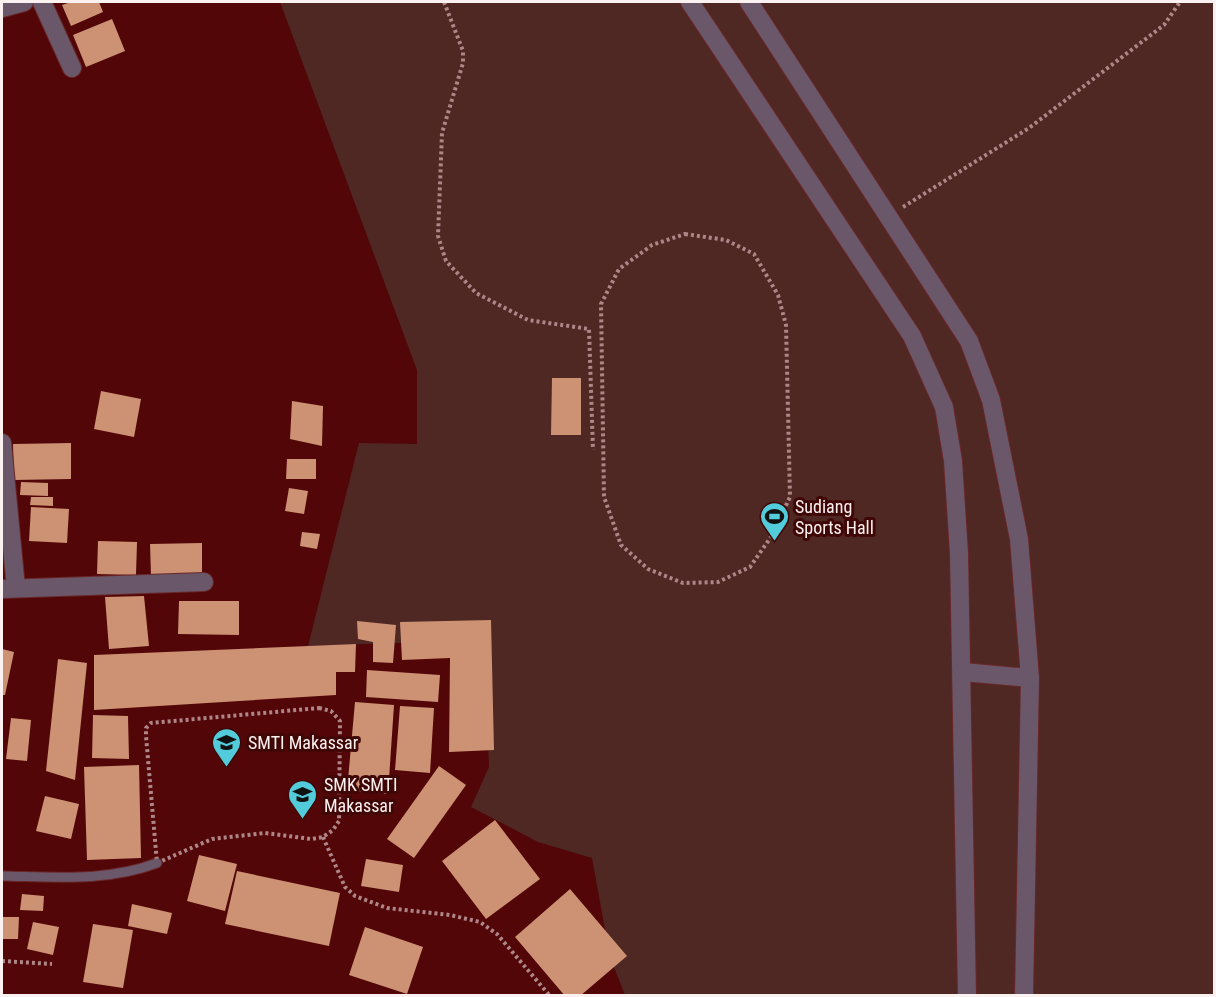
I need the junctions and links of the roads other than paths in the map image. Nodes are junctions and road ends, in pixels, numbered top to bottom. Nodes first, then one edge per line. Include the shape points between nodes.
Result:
1 (24, 2) edge
2 (42, 2) edge
3 (690, 2) edge
4 (749, 2) edge
5 (2, 8) edge
6 (72, 68) dead end
7 (2, 442) edge
8 (204, 582) dead end
9 (9, 588) edge
10 (963, 672) junction
11 (1030, 678) junction
12 (157, 863) road end
13 (2, 876) edge
14 (967, 996) edge
15 (1024, 996) edge

1 - 5 street
2 - 6 street
3 - 10 street via 912,336 944,407 953,460
4 - 11 street via 969,341 991,400 1019,539
7 - 9 street
8 - 9 street
10 - 11 street
10 - 14 street
11 - 15 street
12 - 13 lane via 135,871 84,878

